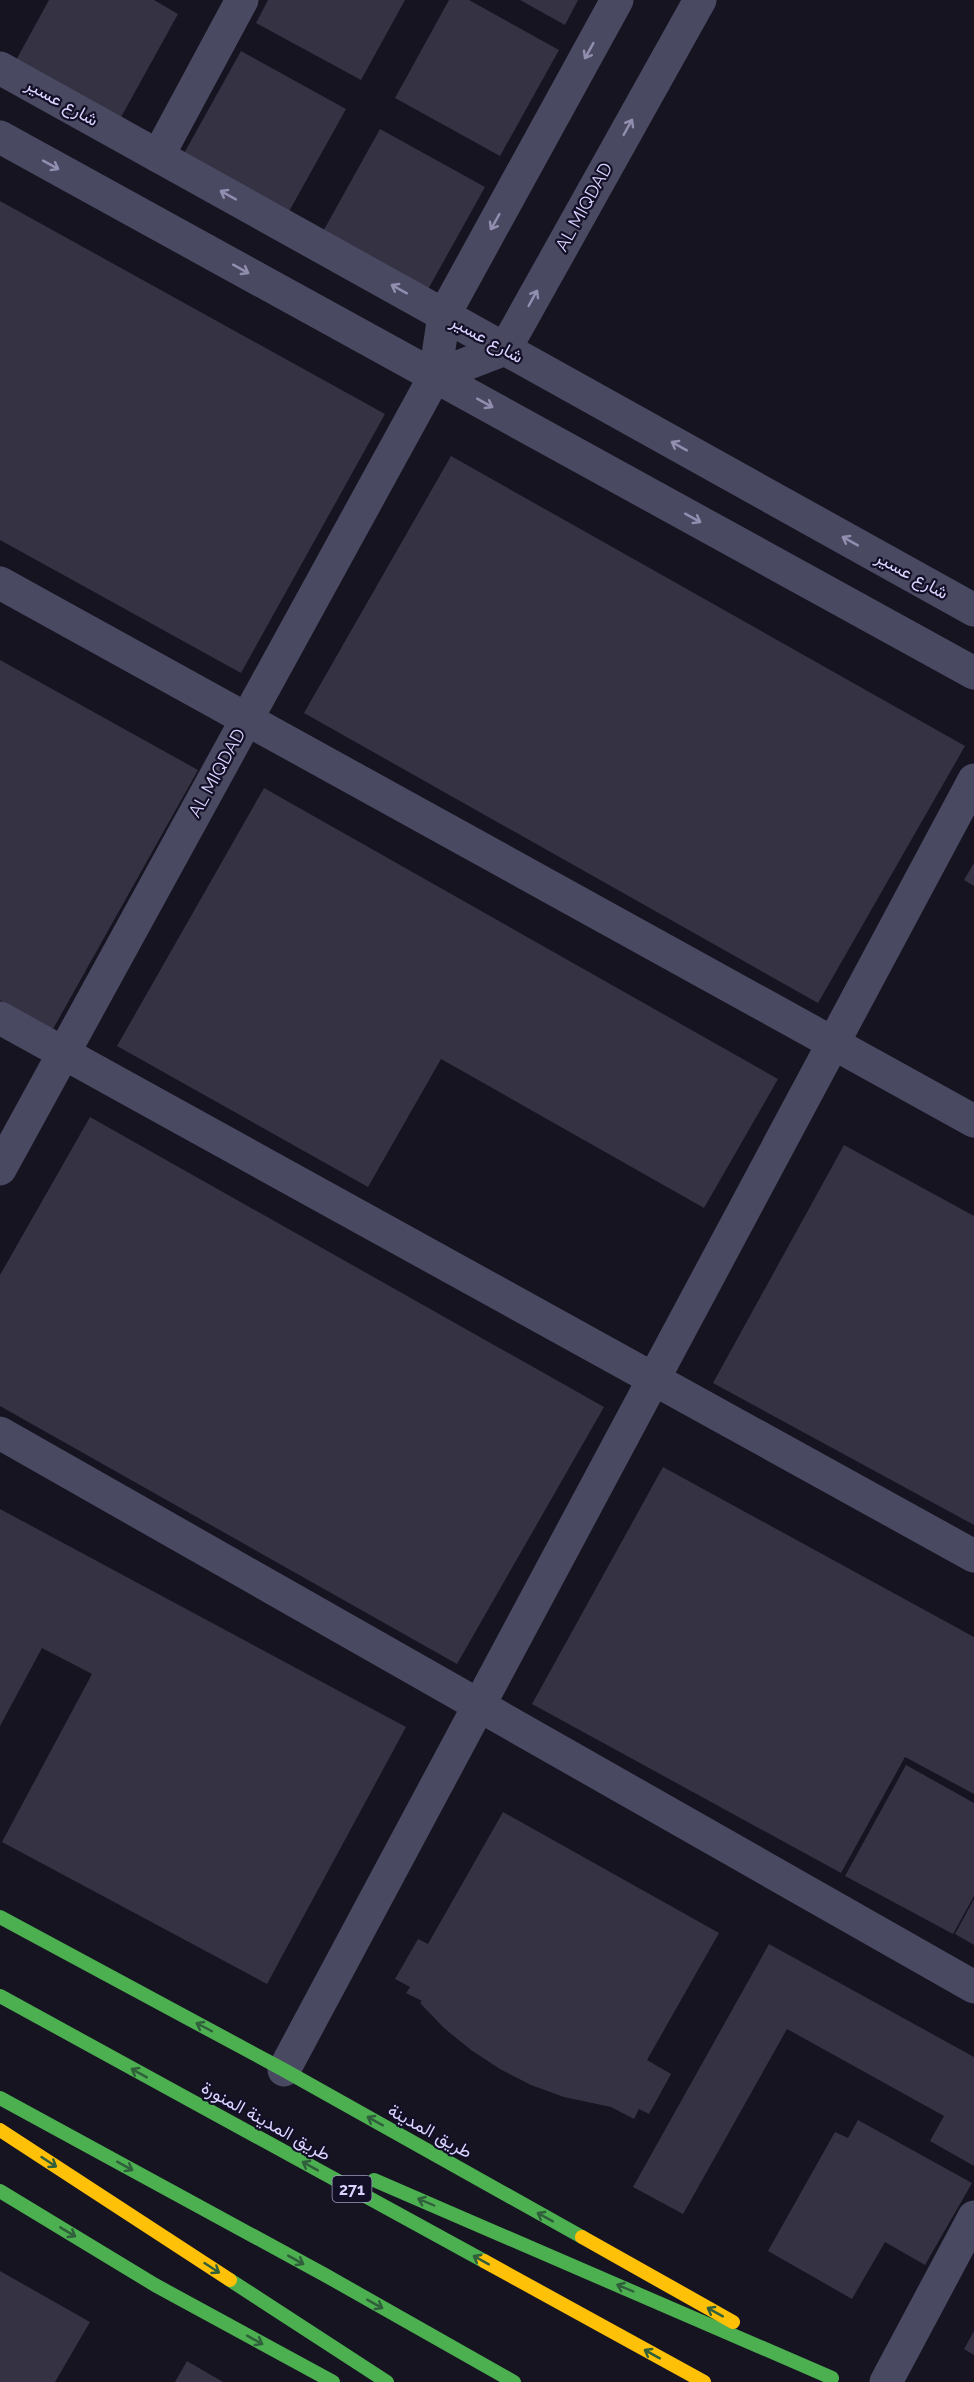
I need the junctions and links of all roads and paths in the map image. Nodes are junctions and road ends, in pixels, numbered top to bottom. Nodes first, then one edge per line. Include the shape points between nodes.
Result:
1 (242, 0) edge
2 (618, 0) edge
3 (700, 0) edge
4 (0, 68) edge
5 (0, 137) edge
6 (158, 156) junction
7 (444, 315) junction
8 (505, 349) junction
9 (435, 376) junction
10 (0, 583) edge
11 (974, 610) edge
12 (974, 673) edge
13 (247, 719) junction
14 (974, 780) edge
15 (0, 1018) edge
16 (833, 1043) junction
17 (63, 1053) junction
18 (974, 1121) edge
19 (0, 1170) edge
20 (653, 1378) junction
21 (0, 1433) edge
22 (974, 1556) edge
23 (478, 1705) junction
24 (0, 1917) edge
25 (974, 1987) edge
26 (0, 1996) edge
27 (284, 2070) junction
28 (0, 2098) edge
29 (185, 2098) junction
30 (0, 2130) edge
31 (328, 2159) dead end
32 (360, 2174) dead end
33 (0, 2191) edge
34 (974, 2217) edge
35 (836, 2380) edge
36 (333, 2382) edge
37 (387, 2382) edge
38 (514, 2382) edge
39 (704, 2382) edge
40 (886, 2382) edge

1 - 6 street
2 -> 7 street, AL MIQDAD
8 -> 3 street, AL MIQDAD
4 - 6 street, شارع عسير
5 -> 9 street
7 -> 6 street, شارع عسير
7 - 8 street, شارع عسير
7 - 9 street, AL MIQDAD
8 - 9 street
11 -> 8 street, شارع عسير
9 -> 12 street
9 - 13 street, AL MIQDAD
10 - 13 street
13 - 16 street
13 - 17 street, AL MIQDAD
14 - 16 street
15 - 17 street
16 - 18 street
16 - 20 street
17 - 19 street, AL MIQDAD
17 - 20 street
20 - 22 street
20 - 23 street
21 - 23 street
23 - 25 street
23 - 27 street
27 -> 24 main road, طريق المدينة
29 -> 26 main road, طريق المدينة المنورة / 271
35 -> 27 main road, طريق المدينة
28 -> 38 main road
29 - 31 main road
39 -> 29 main road, طريق المدينة المنورة / 271
30 -> 37 main road
35 -> 32 main road
33 -> 36 main road via 156,2285
34 - 40 street

